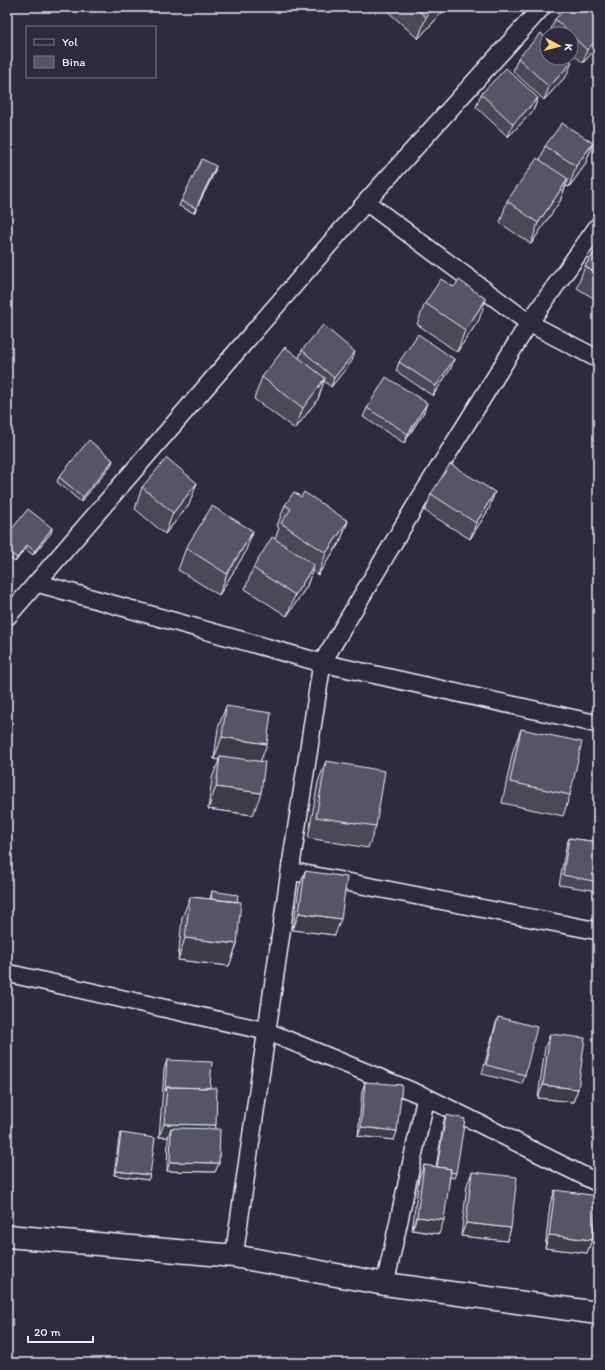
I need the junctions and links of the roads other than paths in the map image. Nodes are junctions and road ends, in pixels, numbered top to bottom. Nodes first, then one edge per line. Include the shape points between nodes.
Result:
1 (542, 7) edge
2 (366, 202) junction
3 (598, 226) edge
4 (529, 323) junction
5 (598, 359) edge
6 (37, 583) junction
7 (7, 617) edge
8 (322, 663) junction
9 (598, 724) edge
10 (290, 871) junction
11 (598, 931) edge
12 (7, 973) edge
13 (266, 1030) junction
14 (426, 1097) junction
15 (598, 1184) edge
16 (7, 1236) edge
17 (234, 1256) junction
18 (385, 1284) junction
19 (598, 1313) edge

1 - 2 street
2 - 4 street
2 - 6 street
3 - 4 street
4 - 5 street
4 - 8 street via 414,508
6 - 7 street
6 - 8 street
8 - 9 street
8 - 10 street
10 - 11 street
10 - 13 street
12 - 13 street
13 - 14 street
13 - 17 street
14 - 15 street
14 - 18 street
16 - 17 street
17 - 18 street
18 - 19 street

